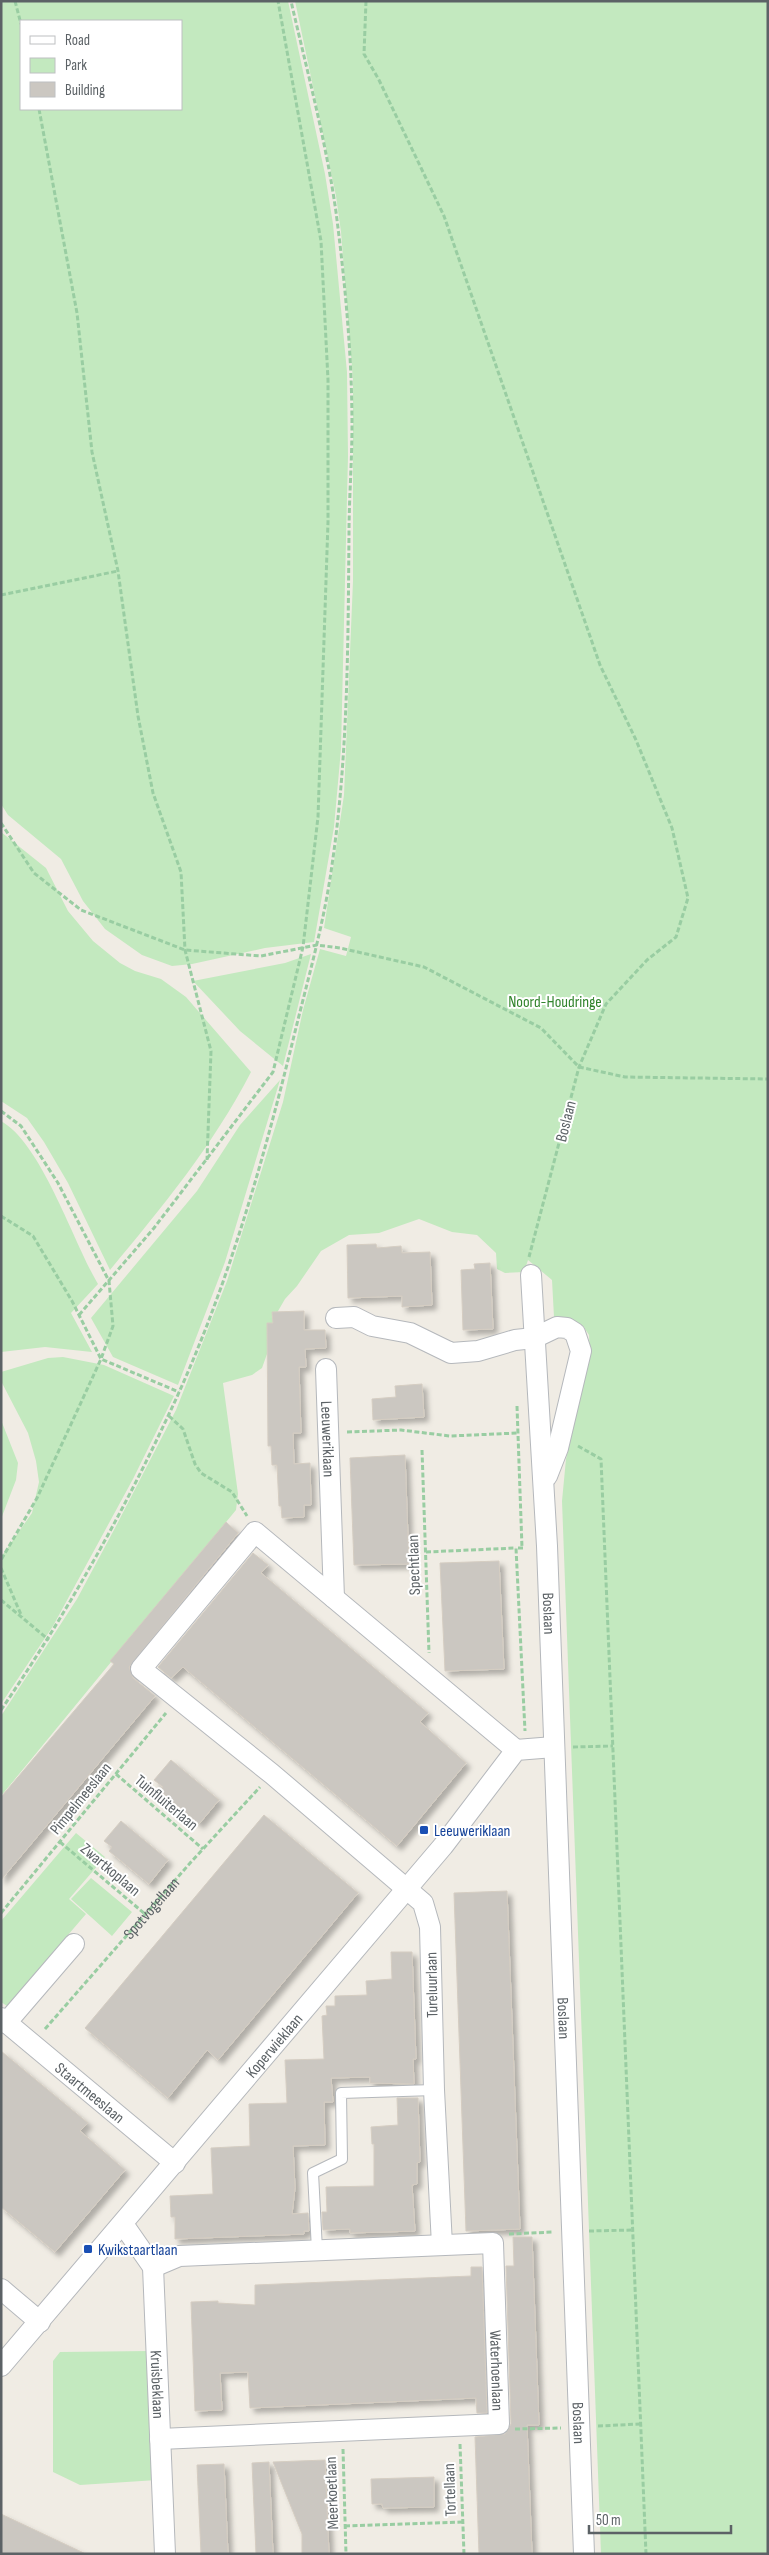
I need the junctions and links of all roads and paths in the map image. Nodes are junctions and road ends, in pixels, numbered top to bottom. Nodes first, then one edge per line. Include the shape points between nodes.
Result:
1 (15, 1) edge
2 (278, 1) edge
3 (291, 1) edge
4 (366, 1) edge
5 (20, 20) edge
6 (39, 110) edge
7 (118, 571) junction
8 (1, 595) edge
9 (1, 823) edge
10 (317, 944) junction
11 (303, 947) junction
12 (185, 950) junction
13 (579, 1067) junction
14 (768, 1079) edge
15 (1, 1111) edge
16 (207, 1161) junction
17 (1, 1216) edge
18 (531, 1275) joint
19 (109, 1281) junction
20 (79, 1315) junction
21 (336, 1318) dead end
22 (534, 1338) junction
23 (101, 1358) junction
24 (326, 1369) dead end
25 (179, 1392) junction
26 (169, 1416) junction
27 (518, 1433) dead end
28 (328, 1434) junction
29 (561, 1436) junction
30 (422, 1450) dead end
31 (544, 1482) junction
32 (255, 1532) junction
33 (547, 1546) junction
34 (516, 1548) junction
35 (426, 1552) junction
36 (1, 1560) edge
37 (1, 1568) edge
38 (334, 1598) junction
39 (1, 1600) edge
40 (22, 1617) junction
41 (49, 1640) junction
42 (430, 1678) junction
43 (178, 1699) junction
44 (1, 1710) edge
45 (613, 1746) junction
46 (564, 1747) junction
47 (521, 1750) junction
48 (116, 1774) junction
49 (272, 1774) junction
50 (60, 1842) junction
51 (203, 1849) junction
52 (406, 1889) junction
53 (1, 1913) edge
54 (145, 1914) junction
55 (74, 1944) dead end
56 (4, 2020) edge
57 (32, 2044) junction
58 (434, 2090) junction
59 (175, 2163) junction
60 (123, 2224) junction
61 (633, 2230) junction
62 (572, 2231) junction
63 (493, 2243) junction
64 (442, 2245) junction
65 (316, 2250) junction
66 (153, 2267) junction
67 (1, 2289) edge
68 (40, 2322) junction
69 (1, 2366) edge
70 (499, 2424) junction
71 (640, 2424) junction
72 (460, 2426) junction
73 (580, 2427) junction
74 (342, 2431) junction
75 (160, 2439) junction
76 (463, 2522) junction
77 (345, 2526) junction
78 (165, 2554) edge
79 (346, 2554) edge
80 (464, 2554) edge
81 (584, 2554) edge
82 (646, 2554) edge

1 - 5 path
2 - 11 path via 321,242 328,380 328,522 318,817
3 - 10 path via 335,208 350,363 352,420 341,795 332,869
4 - 13 path, Boslaan via 364,54 444,216 600,665 636,740 672,828 688,898 676,937 647,960 606,1004
6 - 7 path via 77,313 92,452
7 - 8 path
7 - 12 path via 138,716 154,793 181,872
9 - 12 path via 34,874 81,910
10 - 11 path
10 - 13 path via 424,967 541,1028
10 - 25 path via 276,1113 245,1216
11 - 12 path via 261,956
11 - 16 path via 273,1072
12 - 16 path via 211,1051
13 - 14 path via 625,1077
13 - 18 path, Boslaan via 529,1257
15 - 19 path via 21,1126 58,1183
16 - 19 path
17 - 20 path via 33,1236
18 - 22 street, Boslaan
19 - 20 path
19 - 23 path via 112,1326
20 - 23 path
21 - 22 street, Boslaan via 354,1317 372,1326 410,1333 451,1353 478,1351
22 - 29 street, Boslaan via 557,1327 575,1333 580,1341 581,1351
22 - 31 street, Boslaan
23 - 25 path
23 - 36 path via 38,1498
24 - 28 street, Leeuweriklaan
25 - 26 path
26 - 32 path via 183,1429 201,1473 236,1497
26 - 41 path via 106,1539
27 - 28 path via 450,1436 401,1430
28 - 38 street, Leeuweriklaan
29 - 31 street, Boslaan
29 - 45 path via 601,1459
30 - 35 path, Spechtlaan
31 - 33 street, Boslaan
32 - 38 street
32 - 43 street via 141,1669
33 - 34 path
33 - 46 street, Boslaan
34 - 35 path
34 - 47 path
35 - 42 path, Spechtlaan
37 - 40 path
38 - 42 street
39 - 40 path
40 - 41 path
41 - 44 path
42 - 47 street
43 - 48 path, Pimpelmeeslaan
43 - 49 street
45 - 46 path
45 - 61 path
46 - 47 street
46 - 62 street, Boslaan
47 - 52 street, Koperwieklaan
48 - 50 path, Pimpelmeeslaan
48 - 51 path, Tuinfluiterlaan
49 - 51 path, Spotvogellaan
49 - 52 street
50 - 53 path, Pimpelmeeslaan
50 - 54 path, Zwartkoplaan
51 - 54 path, Spotvogellaan
52 - 58 street, Tureluurlaan via 424,1903 430,1927
52 - 59 street, Koperwieklaan
54 - 57 path, Spotvogellaan
55 - 56 street
56 - 57 street, Staartmeeslaan
57 - 59 street, Staartmeeslaan
58 - 64 street, Tureluurlaan
58 - 65 lane via 341,2093 342,2159 313,2173
59 - 60 street, Koperwieklaan
60 - 66 street
60 - 68 street, Koperwieklaan
61 - 62 path
61 - 71 path
62 - 63 path via 501,2234
62 - 73 street, Boslaan
63 - 64 street
63 - 70 street, Waterhoenlaan
64 - 65 street
65 - 66 street via 179,2256
66 - 75 street, Kruisbeklaan
67 - 68 street
68 - 69 street, Koperwieklaan
70 - 72 street, Waterhoenlaan
70 - 73 path via 506,2430
71 - 73 path
71 - 82 path
72 - 74 street, Waterhoenlaan
72 - 76 path, Tortellaan
73 - 81 street, Boslaan
74 - 75 street, Waterhoenlaan
74 - 77 path, Meerkoetlaan
75 - 78 street, Kruisbeklaan
76 - 77 path
76 - 80 path, Tortellaan
77 - 79 path, Meerkoetlaan

